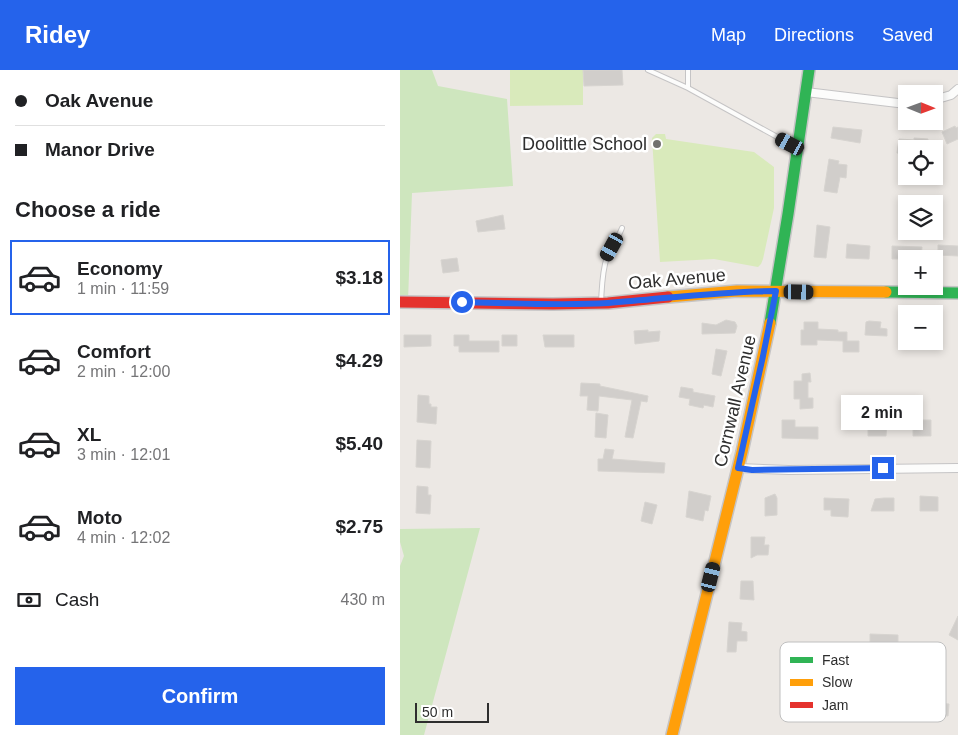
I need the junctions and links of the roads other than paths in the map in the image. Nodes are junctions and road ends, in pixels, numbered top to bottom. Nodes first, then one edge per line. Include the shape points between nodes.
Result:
1 (648, 70) edge
2 (688, 70) edge
3 (809, 70) edge
4 (688, 88) junction
5 (958, 89) edge
6 (806, 92) junction
7 (943, 97) edge
8 (898, 103) edge
9 (798, 146) junction
10 (622, 228) dead end
11 (776, 291) junction
12 (958, 293) edge
13 (400, 302) edge
14 (601, 303) junction
15 (738, 468) junction
16 (958, 468) edge
17 (672, 735) edge

1 - 4 lane
2 - 4 lane
3 - 6 street, Cornwall Avenue
4 - 9 lane
5 - 7 street
6 - 8 street
6 - 9 street, Cornwall Avenue
9 - 11 street, Cornwall Avenue
10 - 14 lane via 607,256
11 - 12 street, Oak Avenue
11 - 14 street, Oak Avenue via 708,293
11 - 15 street, Cornwall Avenue
13 - 14 street, Oak Avenue
15 - 16 street
15 - 17 street, Cornwall Avenue

